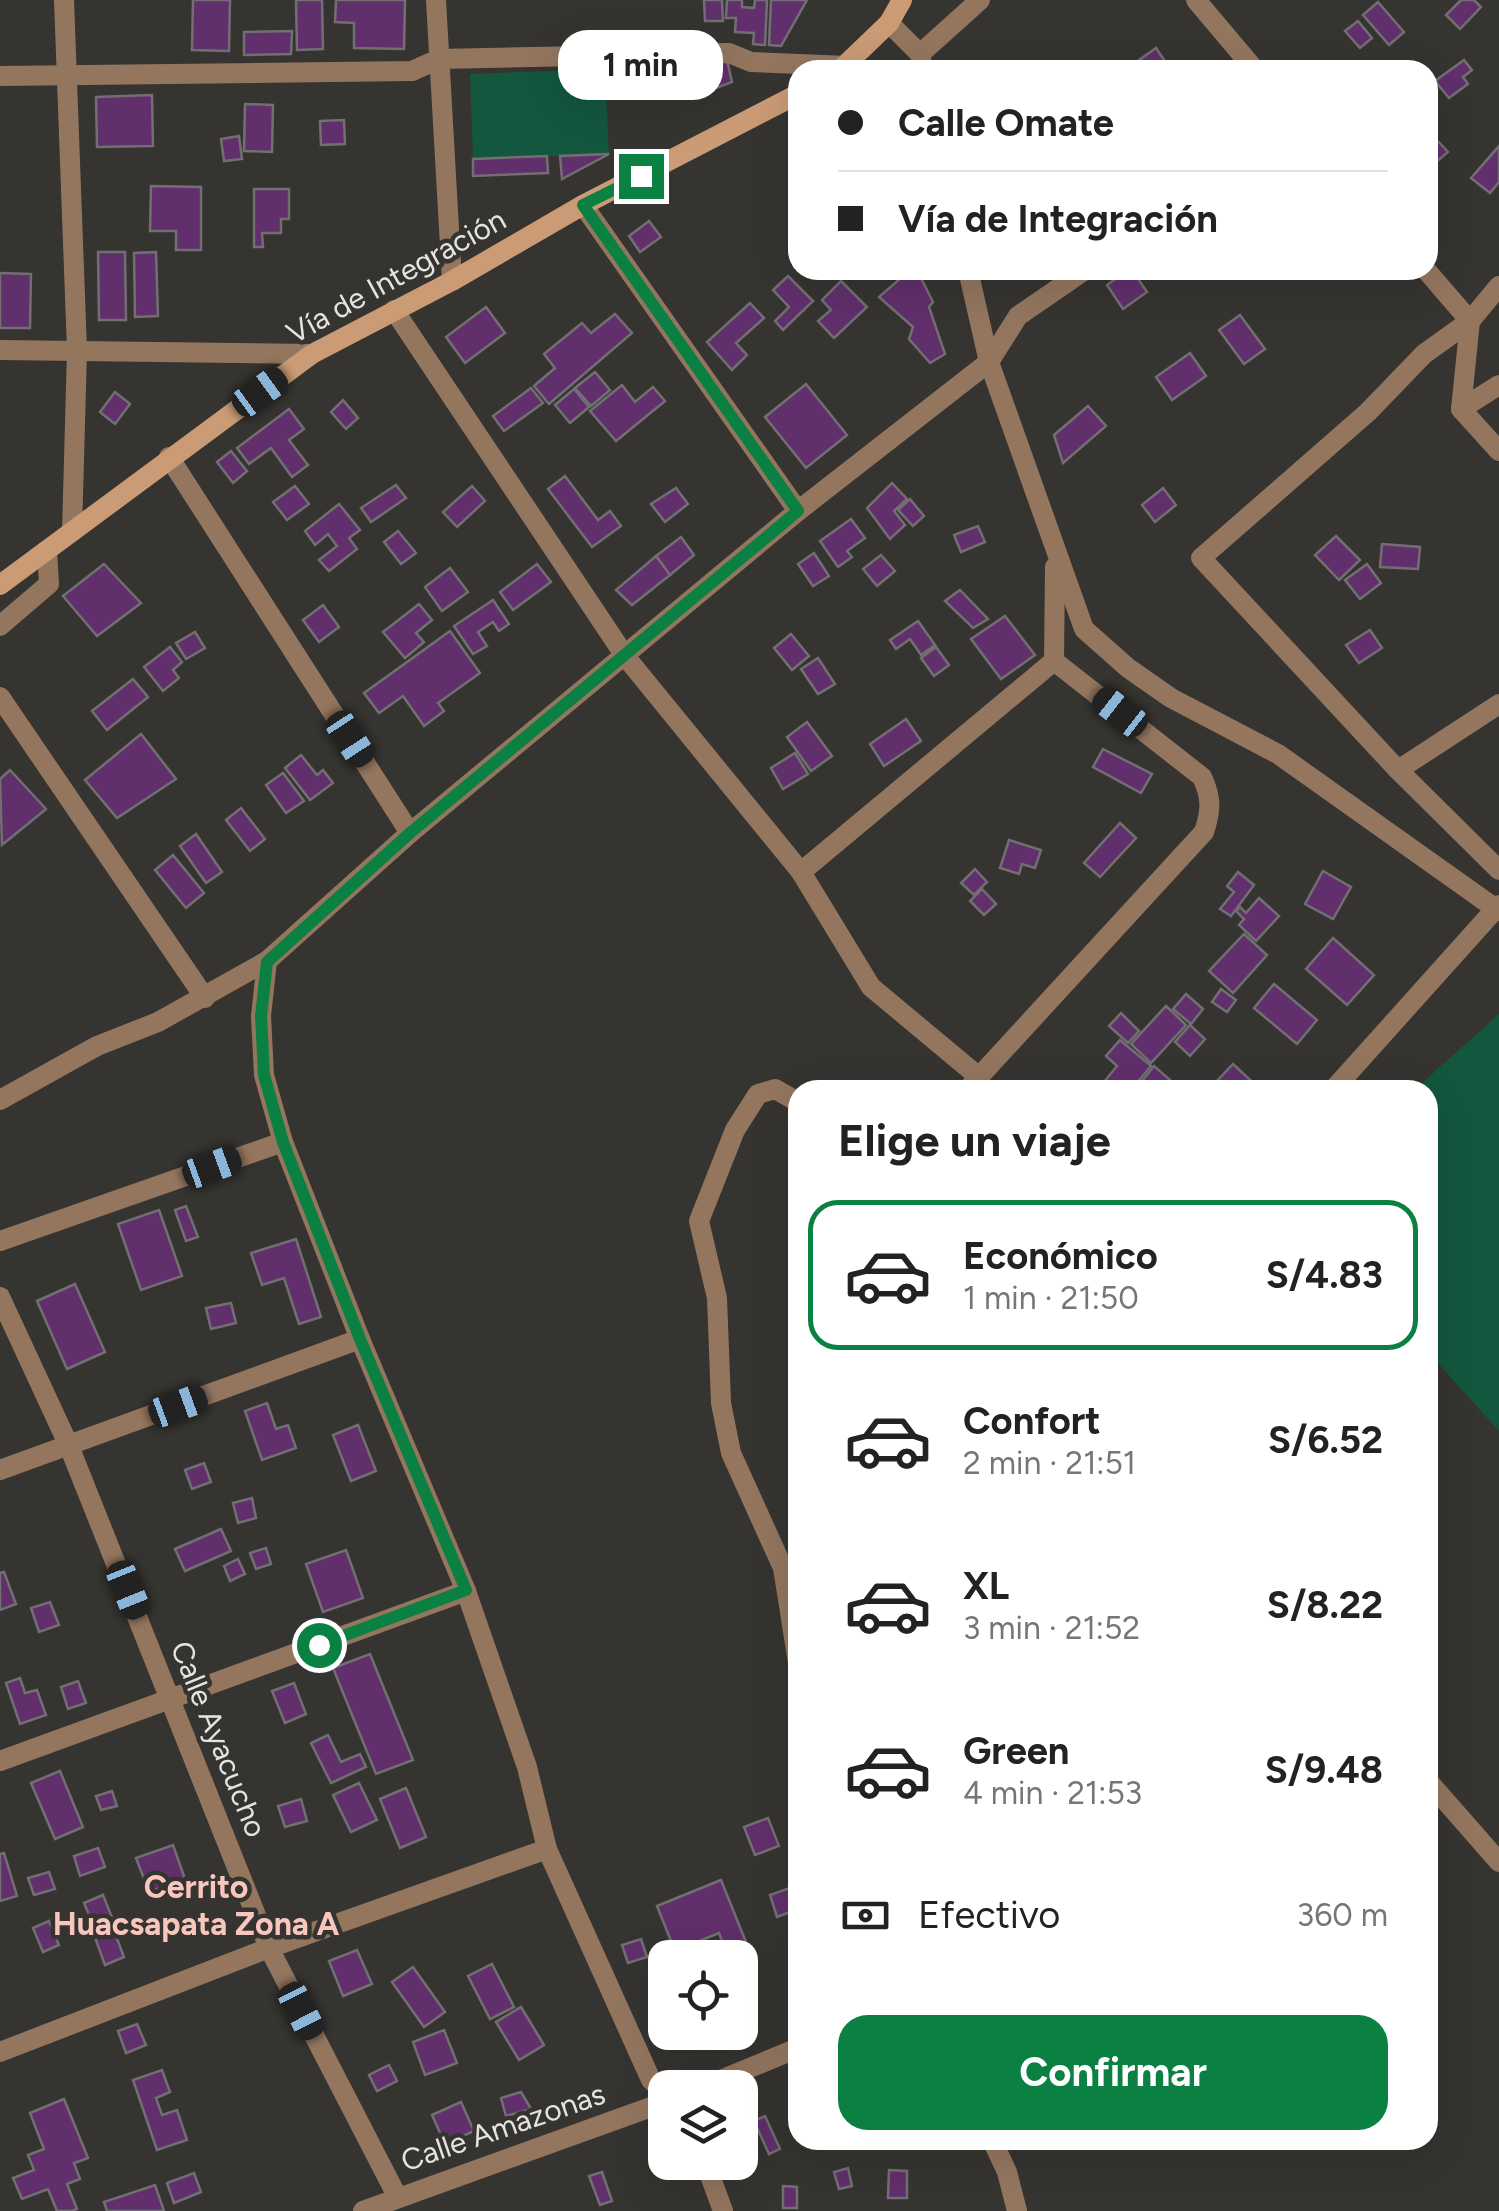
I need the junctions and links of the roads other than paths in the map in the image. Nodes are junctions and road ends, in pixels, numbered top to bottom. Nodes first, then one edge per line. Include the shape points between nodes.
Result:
1 (64, 0) edge
2 (436, 0) edge
3 (902, 0) edge
4 (980, 0) edge
5 (1196, 0) edge
6 (889, 23) junction
7 (439, 59) junction
8 (852, 60) edge
9 (920, 60) edge
10 (924, 60) edge
11 (1247, 60) edge
12 (788, 64) edge
13 (0, 76) edge
14 (67, 76) junction
15 (788, 99) edge
16 (583, 205) junction
17 (970, 280) edge
18 (1070, 280) edge
19 (1435, 280) edge
20 (452, 281) junction
21 (1499, 286) edge
22 (394, 310) junction
23 (1470, 320) junction
24 (0, 350) edge
25 (77, 350) junction
26 (312, 354) junction
27 (989, 362) junction
28 (1499, 385) edge
29 (1461, 409) junction
30 (1499, 451) edge
31 (169, 457) junction
32 (798, 511) junction
33 (72, 532) junction
34 (47, 550) junction
35 (1056, 552) junction
36 (0, 585) edge
37 (0, 626) edge
38 (625, 656) junction
39 (1054, 661) junction
40 (0, 698) edge
41 (1499, 704) edge
42 (1398, 770) junction
43 (410, 833) junction
44 (1499, 870) edge
45 (801, 872) junction
46 (1498, 908) edge
47 (267, 962) junction
48 (204, 998) junction
49 (969, 1080) edge
50 (977, 1080) edge
51 (1342, 1080) edge
52 (788, 1097) edge
53 (0, 1100) edge
54 (283, 1142) junction
55 (0, 1240) edge
56 (0, 1297) edge
57 (360, 1339) junction
58 (69, 1446) junction
59 (0, 1470) edge
60 (466, 1590) junction
61 (788, 1604) edge
62 (172, 1699) junction
63 (0, 1761) edge
64 (1438, 1792) edge
65 (547, 1849) junction
66 (1499, 1862) edge
67 (270, 1948) junction
68 (0, 2052) edge
69 (788, 2052) edge
70 (744, 2070) edge
71 (648, 2073) edge
72 (648, 2108) edge
73 (997, 2150) edge
74 (712, 2180) edge
75 (397, 2196) junction
76 (362, 2211) edge
77 (723, 2211) edge
78 (1018, 2211) edge

1 - 14 street
2 - 7 street
3 - 6 main road
4 - 10 street
5 - 11 street
6 - 8 main road
6 - 9 street
7 - 12 street via 729,53
7 - 14 street via 412,71
7 - 20 street
13 - 14 street
14 - 25 street
15 - 16 main road, Vía de Integración
16 - 20 main road, Vía de Integración
16 - 32 street
17 - 27 street
18 - 27 street via 1018,316
19 - 23 street
20 - 22 main road, Vía de Integración
21 - 23 street
22 - 26 main road, Vía de Integración
22 - 38 street
23 - 29 street
23 - 42 street via 1424,354 1201,558
24 - 25 street
25 - 26 street
25 - 33 street
26 - 31 main road, Vía de Integración
27 - 32 street
27 - 35 street
28 - 29 street
29 - 30 street
31 - 33 main road, Vía de Integración
31 - 43 street
32 - 38 street
33 - 34 main road, Vía de Integración
34 - 36 main road, Vía de Integración
34 - 37 street via 49,584
35 - 39 street
35 - 46 street via 1084,629 1128,668 1211,722 1278,754
38 - 43 street
38 - 45 street
39 - 45 street
39 - 50 street via 1202,777 1211,810 1204,832
40 - 48 street
41 - 42 street
42 - 44 street
43 - 47 street
45 - 49 street via 871,987
46 - 51 street
47 - 48 street
47 - 54 street via 264,1075
48 - 53 street
52 - 61 street via 774,1090 758,1094 735,1130 699,1221 717,1298 730,1452 782,1568
54 - 55 street
54 - 57 street
56 - 58 street, Calle Ayacucho
57 - 58 street
57 - 60 street
58 - 59 street
58 - 62 street, Calle Ayacucho
60 - 62 street
60 - 65 street via 527,1767
62 - 63 street
62 - 67 street, Calle Ayacucho
64 - 66 street
65 - 67 street
65 - 71 street
67 - 68 street
67 - 75 street, Calle Ayacucho
69 - 70 street
72 - 75 street, Calle Amazonas
73 - 78 street
74 - 77 street
75 - 76 street, Calle Amazonas

